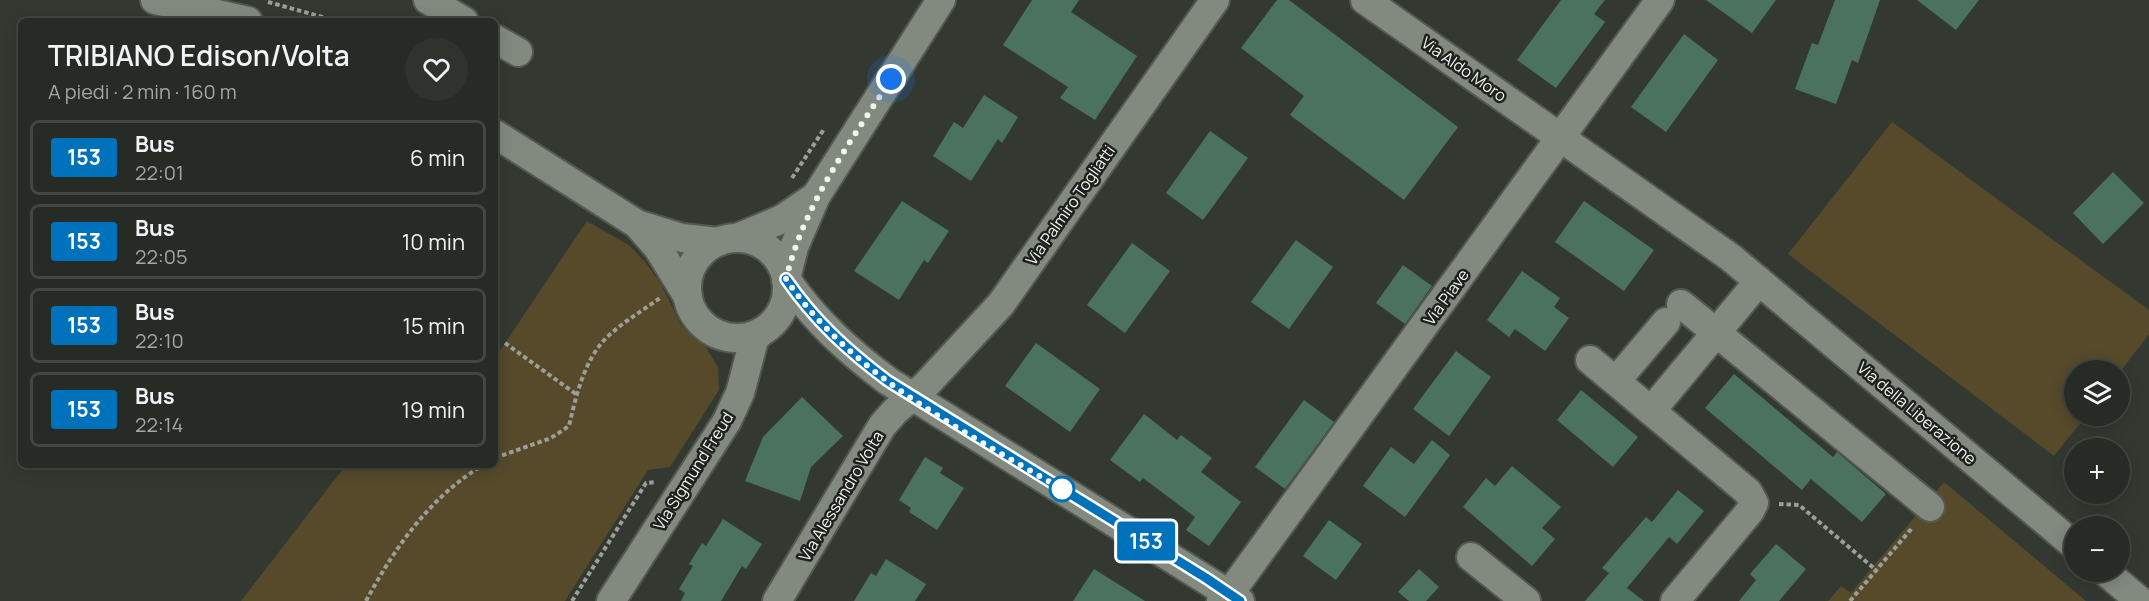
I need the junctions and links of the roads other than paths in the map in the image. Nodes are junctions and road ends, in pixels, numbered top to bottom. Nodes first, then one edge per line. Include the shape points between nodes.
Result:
1 (155, 0) edge
2 (428, 0) edge
3 (941, 0) edge
4 (1215, 0) edge
5 (1365, 0) edge
6 (1660, 0) edge
7 (237, 18) edge
8 (459, 18) edge
9 (498, 136) edge
10 (1562, 138) junction
11 (816, 196) junction
12 (637, 224) junction
13 (728, 240) junction
14 (786, 279) junction
15 (1759, 281) junction
16 (677, 295) junction
17 (764, 330) junction
18 (1716, 332) junction
19 (851, 354) junction
20 (1590, 360) dead end
21 (1616, 381) junction
22 (911, 397) junction
23 (1651, 411) junction
24 (1930, 507) road end
25 (2064, 537) edge
26 (1471, 557) dead end
27 (2118, 582) edge
28 (1230, 598) edge
29 (611, 601) edge
30 (777, 601) edge
31 (1526, 601) edge
32 (1675, 601) edge
33 (2140, 601) edge

1 - 7 street
2 - 8 street
3 - 11 street
4 - 22 street, Via Palmiro Togliatti via 1001,303
5 - 10 street, Via Aldo Moro
6 - 10 street, Via Piave
9 - 12 street
10 - 15 street, Via della Liberazione
10 - 28 street, Via Piave
11 - 13 street via 782,219
11 - 14 street via 794,247
12 - 13 street via 682,238
12 - 16 street via 658,248
13 - 14 street via 752,240 769,249 779,260
13 - 16 street via 704,250
14 - 17 street via 784,306
14 - 19 street via 813,315
15 - 18 street
15 - 25 street, Via della Liberazione
16 - 17 street via 714,332 735,338
17 - 19 street via 797,330
17 - 29 street, Via Sigmund Freud via 754,340 735,405
18 - 21 street via 1674,313
18 - 23 street
18 - 24 street
19 - 22 street
20 - 21 street
21 - 23 street
22 - 28 street
22 - 30 street, Via Alessandro Volta via 882,426
23 - 32 street via 1748,492 1754,503
26 - 31 street
27 - 33 street

